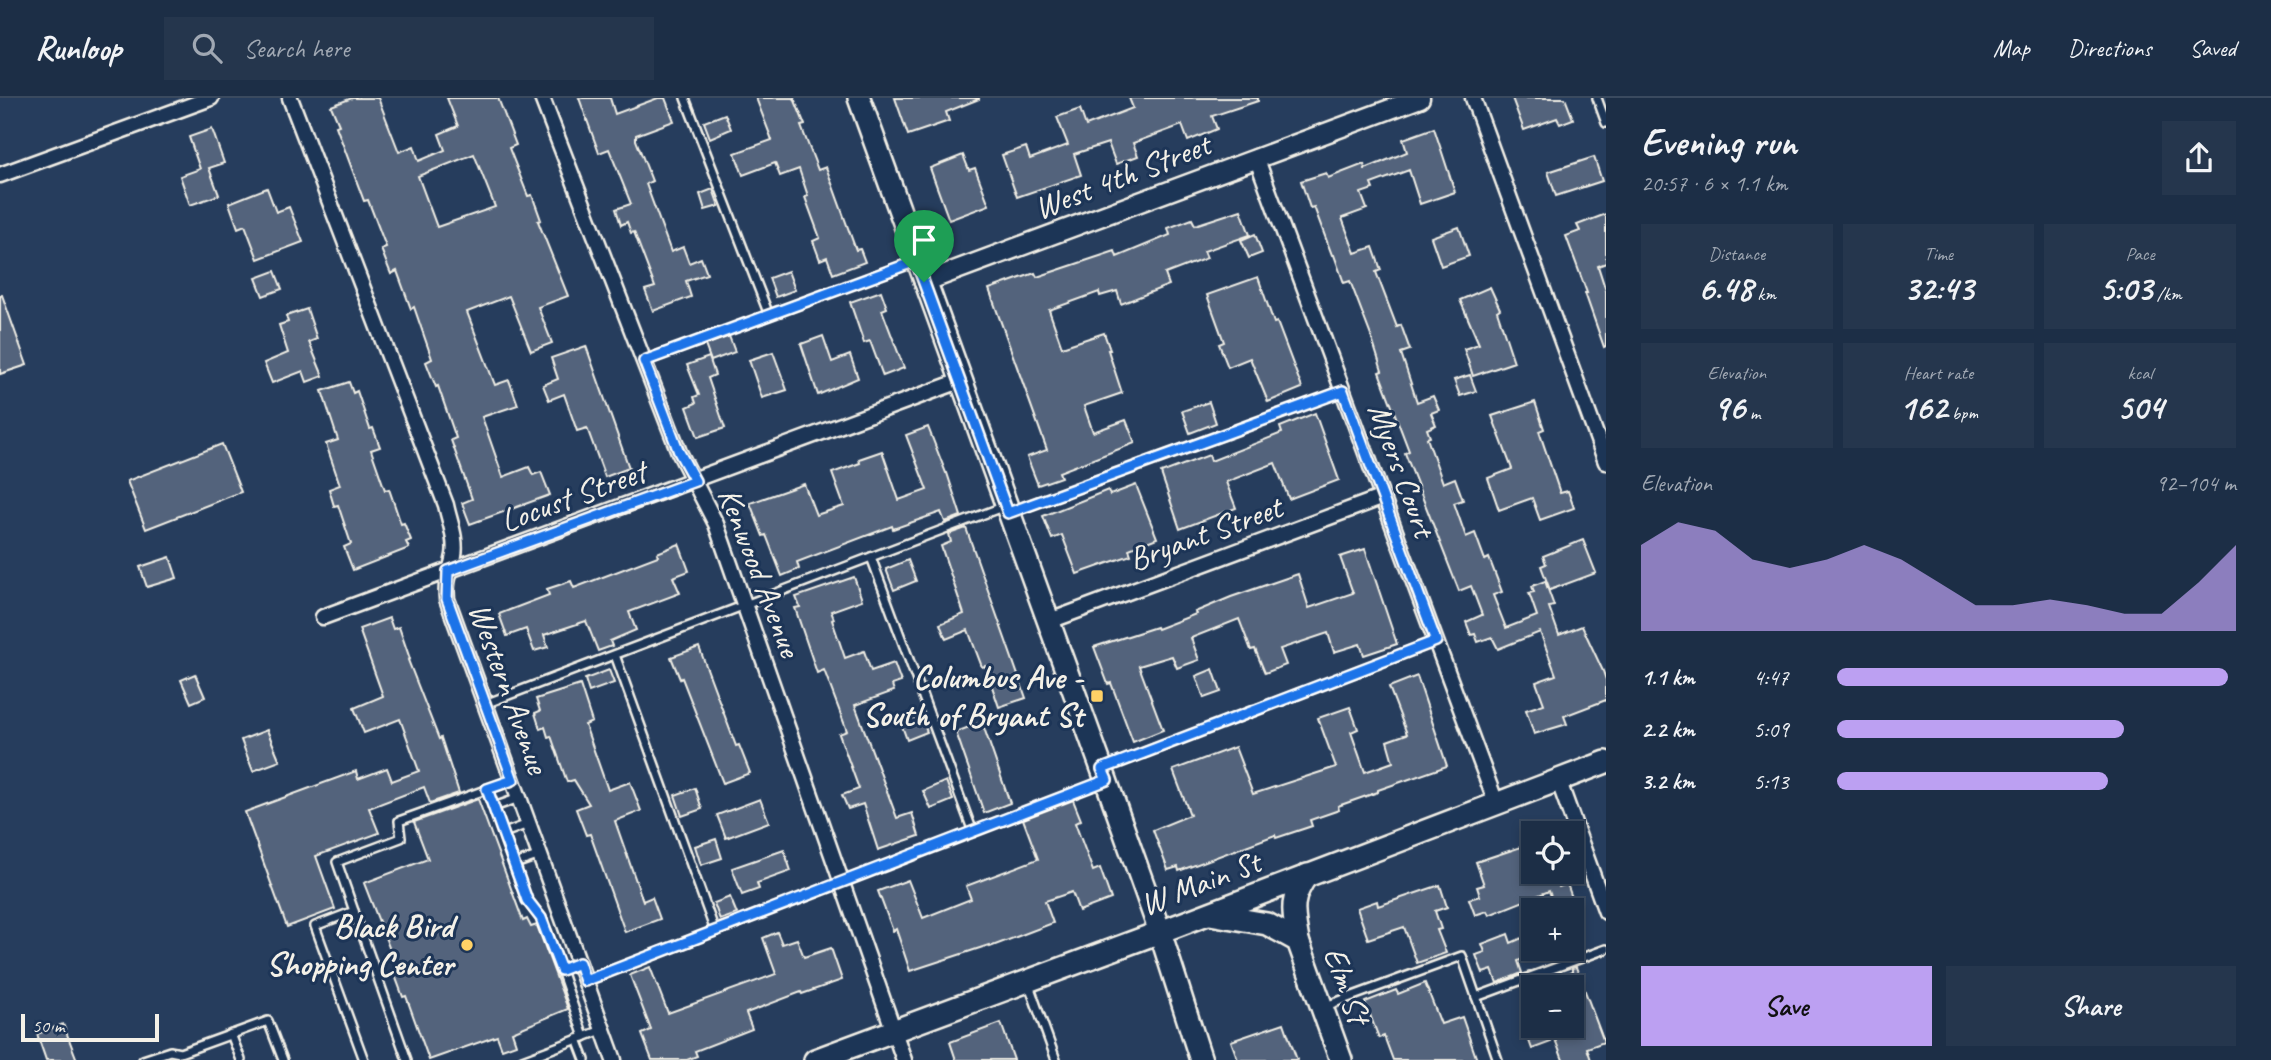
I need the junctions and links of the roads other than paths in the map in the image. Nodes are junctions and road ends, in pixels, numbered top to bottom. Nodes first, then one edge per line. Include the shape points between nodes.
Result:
1 (211, 98) edge
2 (290, 98) edge
3 (542, 98) edge
4 (685, 98) edge
5 (859, 98) edge
6 (1420, 98) edge
7 (1473, 98) edge
8 (1597, 98) edge
9 (1606, 122) edge
10 (1256, 158) junction
11 (0, 175) edge
12 (916, 261) junction
13 (924, 282) junction
14 (769, 315) junction
15 (644, 361) junction
16 (960, 381) junction
17 (1343, 391) junction
18 (1606, 462) edge
19 (695, 481) junction
20 (1382, 497) junction
21 (1007, 510) junction
22 (871, 557) junction
23 (448, 571) junction
24 (744, 605) junction
25 (323, 617) dead end
26 (1047, 622) junction
27 (1436, 641) junction
28 (615, 654) junction
29 (485, 704) junction
30 (1606, 762) edge
31 (1104, 775) junction
32 (1558, 779) junction
33 (513, 780) junction
34 (487, 789) junction
35 (519, 798) junction
36 (1496, 803) junction
37 (494, 807) junction
38 (528, 824) junction
39 (973, 832) junction
40 (504, 833) junction
41 (540, 855) junction
42 (515, 864) junction
43 (1307, 875) junction
44 (842, 883) junction
45 (1606, 909) edge
46 (354, 911) junction
47 (1208, 914) junction
48 (715, 931) junction
49 (1160, 932) junction
50 (1298, 941) junction
51 (1606, 949) edge
52 (579, 963) junction
53 (561, 970) junction
54 (585, 981) junction
55 (1028, 982) junction
56 (1476, 997) junction
57 (1322, 1007) junction
58 (602, 1030) junction
59 (894, 1032) junction
60 (232, 1034) junction
61 (580, 1038) junction
62 (182, 1056) edge
63 (143, 1060) edge
64 (241, 1060) edge
65 (283, 1060) edge
66 (364, 1060) edge
67 (407, 1060) edge
68 (522, 1060) edge
69 (585, 1060) edge
70 (614, 1060) edge
71 (816, 1060) edge
72 (904, 1060) edge
73 (1056, 1060) edge
74 (1201, 1060) edge
75 (1340, 1060) edge
76 (1498, 1060) edge

1 - 11 street
2 - 23 street, Western Avenue via 446,505 454,554
3 - 15 street, Kenwood Avenue
4 - 14 lane
5 - 12 main road
6 - 10 street, West 4th Street
7 - 18 street
8 - 9 lane
10 - 13 street, West 4th Street
10 - 17 street, Myers Court
12 - 13 main road
12 - 14 lane
13 - 16 main road
14 - 15 lane
15 - 19 street, Kenwood Avenue
16 - 19 street, Locust Street
16 - 21 main road
17 - 20 street, Myers Court
17 - 21 lane
19 - 23 street, Locust Street
19 - 24 street, Kenwood Avenue via 716,524
20 - 26 street, Bryant Street
20 - 27 street, Myers Court
21 - 22 lane
21 - 26 main road
22 - 24 lane
22 - 39 lane
23 - 25 street, Locust Street
23 - 29 street, Western Avenue via 447,599
24 - 28 lane
24 - 44 street, Kenwood Avenue
26 - 31 main road
27 - 31 lane
27 - 36 street, Myers Court
28 - 29 lane
28 - 48 lane
29 - 33 street, Western Avenue
30 - 32 main road, W Main St
31 - 39 lane
31 - 49 main road
32 - 36 main road, W Main St
32 - 45 street
33 - 34 lane
33 - 35 street, Western Avenue
34 - 37 lane
34 - 46 lane via 399,821 401,838 337,862
35 - 37 lane
35 - 38 street, Western Avenue
36 - 43 main road, W Main St
37 - 40 lane
38 - 40 lane
38 - 41 street, Western Avenue
39 - 44 lane
40 - 42 lane
41 - 42 lane
41 - 52 street, Western Avenue
42 - 53 lane
43 - 47 main road, W Main St
43 - 50 main road via 1296,890 1293,906
44 - 48 lane
44 - 59 street, Kenwood Avenue
46 - 66 lane via 315,926
46 - 67 lane
47 - 49 main road, W Main St
47 - 50 main road, Elm St via 1268,924
48 - 54 lane
49 - 55 main road, W Main St
49 - 74 main road
50 - 57 main road, Elm St
51 - 56 lane
52 - 53 lane
52 - 54 street, Western Avenue
53 - 61 lane
54 - 58 street, Western Avenue
55 - 59 main road, W Main St
55 - 73 lane
56 - 57 lane via 1462,956
56 - 76 lane
57 - 75 main road, Elm St
58 - 61 lane
58 - 70 street, Western Avenue
59 - 71 main road, W Main St
59 - 72 street, Kenwood Avenue
60 - 62 lane
60 - 64 lane
60 - 65 lane via 268,1021
61 - 68 lane
61 - 69 lane
62 - 63 lane via 170,1051

